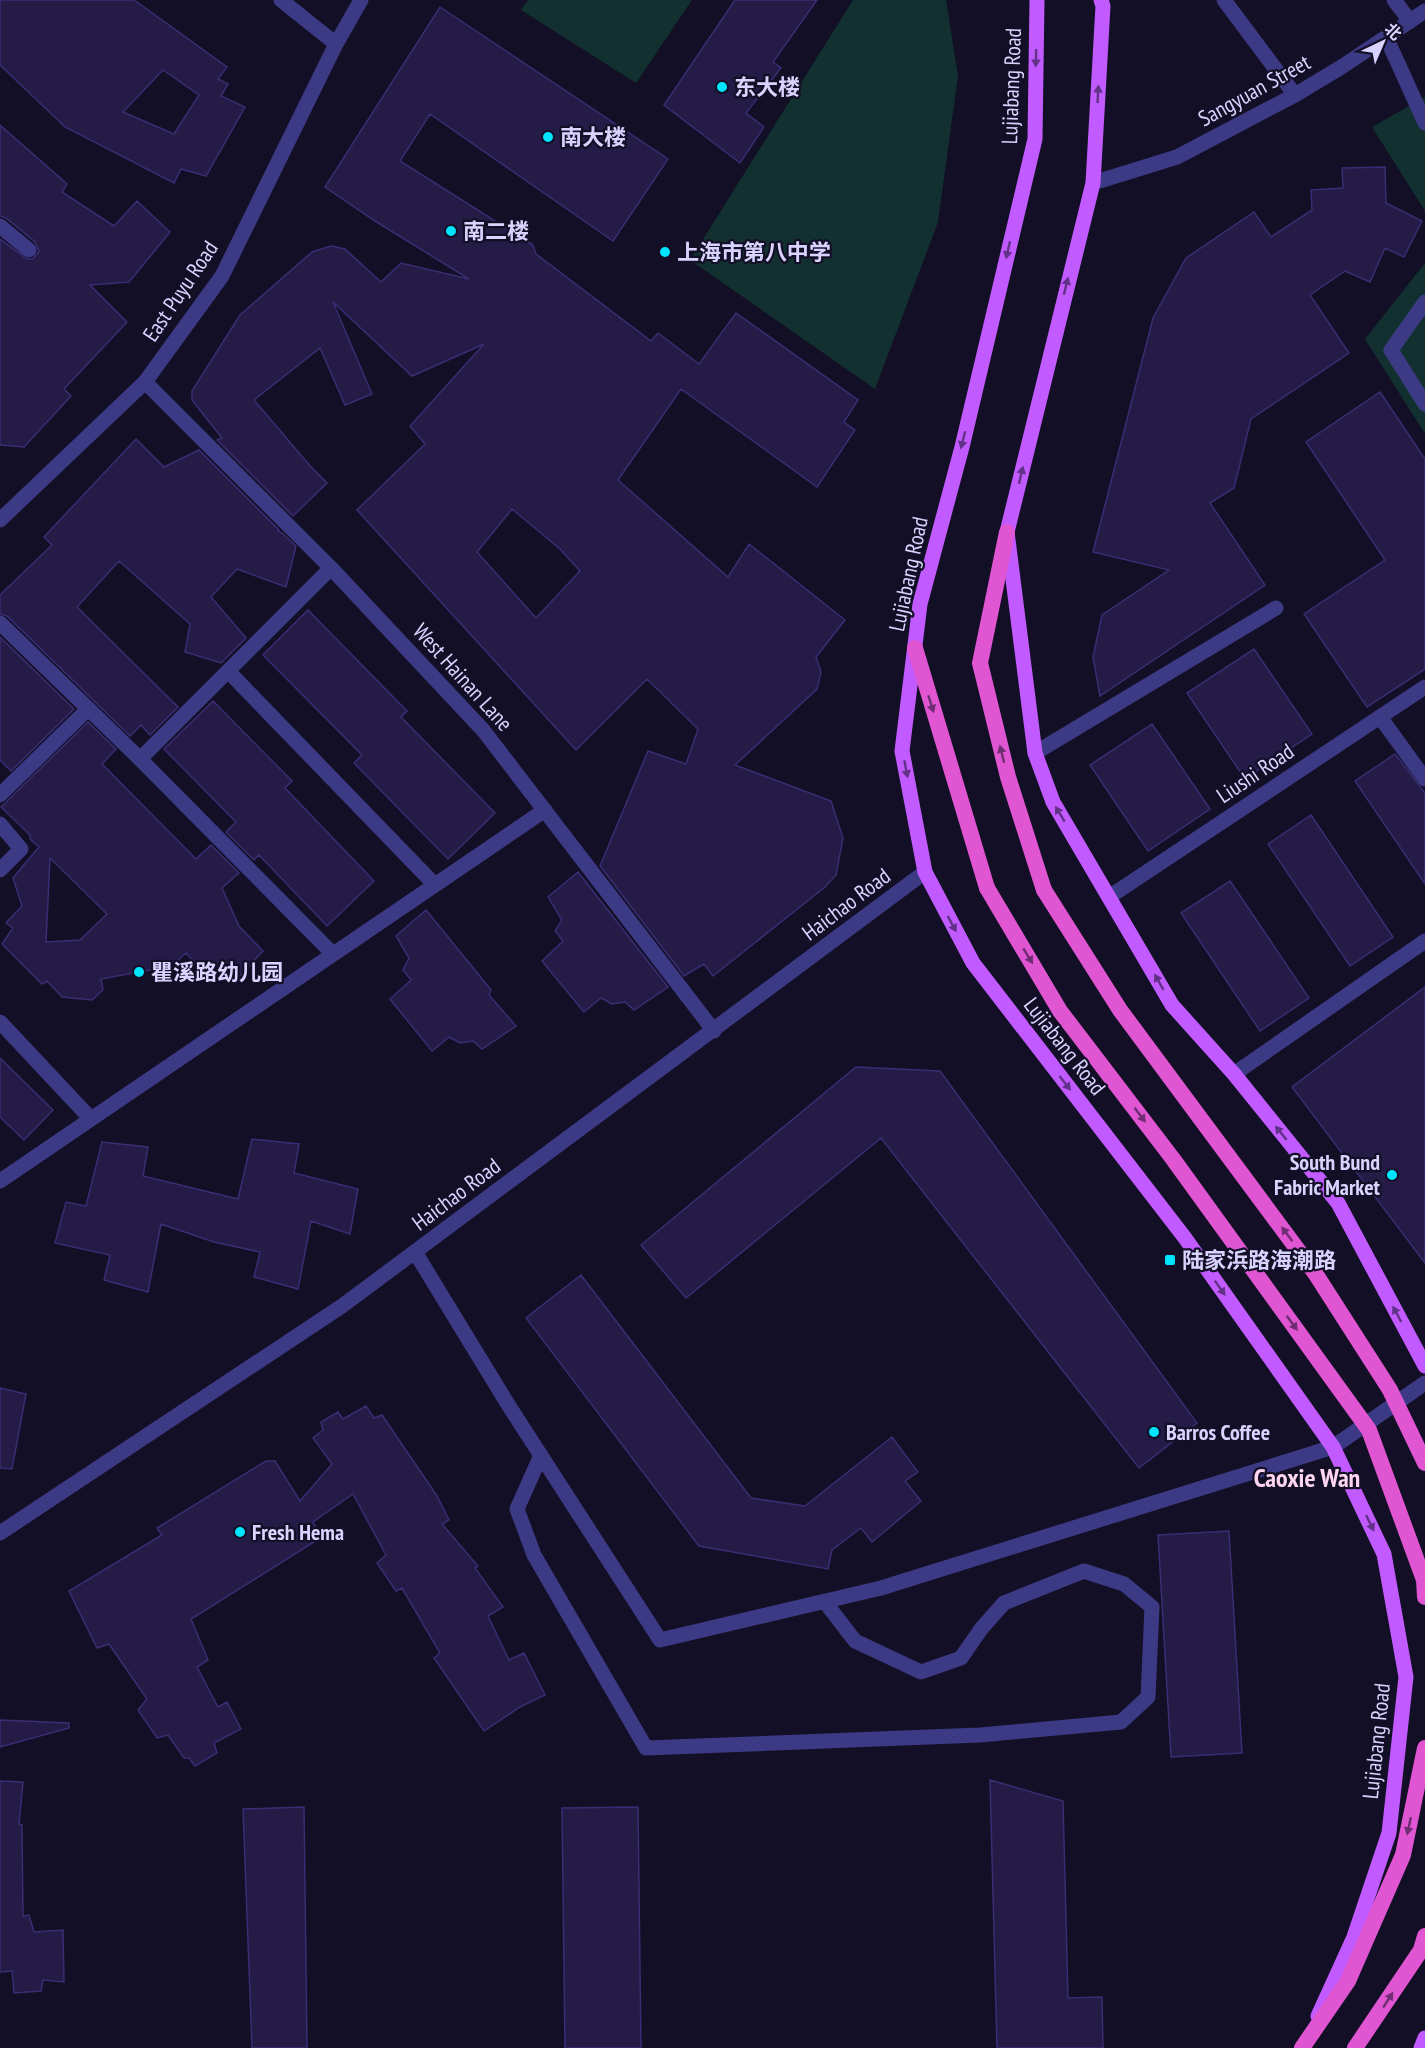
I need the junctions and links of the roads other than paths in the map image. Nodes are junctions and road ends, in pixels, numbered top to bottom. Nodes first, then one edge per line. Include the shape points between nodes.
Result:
1 (281, 0) edge
2 (361, 0) edge
3 (1037, 0) edge
4 (1224, 0) edge
5 (1394, 0) edge
6 (1106, 2) edge
7 (1425, 11) edge
8 (1410, 21) junction
9 (1386, 37) junction
10 (336, 44) junction
11 (1295, 95) junction
12 (1425, 123) edge
13 (1093, 183) junction
14 (0, 226) edge
15 (29, 250) dead end
16 (1425, 302) edge
17 (145, 382) junction
18 (1425, 404) edge
19 (0, 520) edge
20 (1007, 532) junction
21 (331, 568) junction
22 (1276, 608) dead end
23 (0, 622) edge
24 (915, 648) junction
25 (228, 671) junction
26 (1425, 687) edge
27 (88, 709) junction
28 (1380, 717) junction
29 (1035, 753) junction
30 (140, 759) junction
31 (1425, 779) edge
32 (0, 795) edge
33 (545, 810) junction
34 (0, 824) edge
35 (0, 870) edge
36 (925, 872) junction
37 (435, 885) junction
38 (1109, 897) junction
39 (1425, 941) edge
40 (333, 954) junction
41 (0, 1022) edge
42 (714, 1031) junction
43 (1234, 1074) junction
44 (91, 1119) junction
45 (1, 1179) edge
46 (415, 1252) junction
47 (1425, 1366) edge
48 (1425, 1383) edge
49 (1333, 1447) junction
50 (541, 1455) junction
51 (1425, 1463) edge
52 (0, 1533) edge
53 (1425, 1597) edge
54 (825, 1602) junction
55 (1425, 1748) edge
56 (1425, 1936) edge
57 (1425, 2038) edge
58 (1304, 2048) edge
59 (1355, 2048) edge
60 (1421, 2048) edge

1 - 10 street
2 - 10 street, East Puyu Road
3 -> 24 main road, Lujiabang Road via 1035,139 962,447 920,604
4 - 11 street
5 - 8 street
13 -> 6 main road
7 - 8 street, Sangyuan Street
8 - 9 street, Sangyuan Street
9 - 11 street, Sangyuan Street
9 - 12 street
10 - 17 street, East Puyu Road via 222,276
11 - 13 street, Sangyuan Street via 1177,157
20 -> 13 main road
14 - 15 street
16 - 18 street via 1391,350
17 - 19 street, East Puyu Road
17 - 21 street, West Hainan Lane
20 - 29 main road
51 -> 20 highway, bridge via 1390,1390 1316,1273 1120,1010 1044,890 1008,777 980,663
21 - 25 street
21 - 33 street, West Hainan Lane via 483,730
22 - 29 street
23 - 27 street
24 -> 36 main road, Lujiabang Road via 902,751
24 -> 53 highway, bridge via 987,888 1060,1011 1173,1159 1369,1430 1424,1581
25 - 30 street
25 - 37 street
26 - 28 street, Liushi Road
27 - 30 street
27 - 32 street
28 - 31 street
28 - 38 street, Liushi Road
38 -> 29 main road via 1053,802
30 - 40 street
33 - 37 street
33 - 42 street, West Hainan Lane
34 - 35 street via 21,849
36 - 42 street, Haichao Road
36 -> 49 main road, Lujiabang Road via 973,963 1185,1238
37 - 40 street
43 -> 38 main road via 1172,1005
39 - 43 street
40 - 44 street
41 - 44 street
42 - 46 street, Haichao Road
47 -> 43 main road via 1338,1203
44 - 45 street
46 - 50 street
46 - 52 street, Haichao Road via 342,1306
48 - 49 street
49 - 54 street
49 -> 58 main road, Lujiabang Road via 1384,1554 1406,1677 1389,1833 1354,1937
50 - 54 street via 660,1640
50 - 54 street via 517,1509 534,1555 646,1748 980,1735 1121,1722 1148,1697 1152,1607 1124,1584 1084,1571 1004,1603 961,1658 921,1672 855,1641
55 -> 58 highway, bridge via 1403,1855 1348,1981
59 -> 56 highway via 1421,1950
57 - 60 main road

